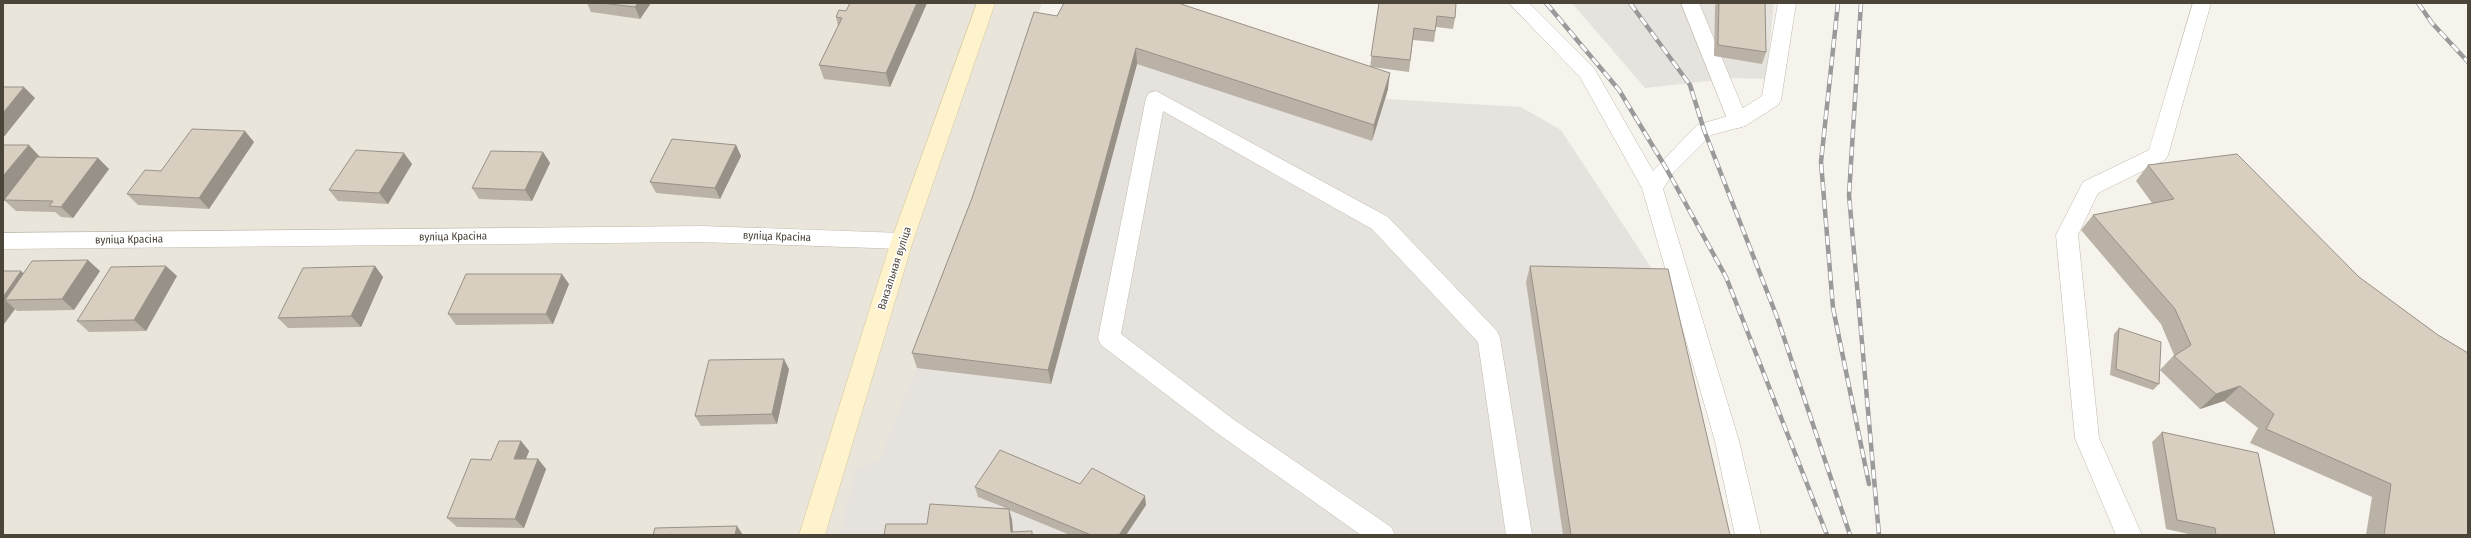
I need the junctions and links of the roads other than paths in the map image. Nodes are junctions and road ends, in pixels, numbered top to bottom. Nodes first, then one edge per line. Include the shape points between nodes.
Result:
1 (986, 3) edge
2 (1518, 3) edge
3 (1690, 3) edge
4 (1787, 3) edge
5 (2202, 3) edge
6 (1738, 121) junction
7 (1652, 188) junction
8 (3, 241) edge
9 (902, 241) junction
10 (812, 535) edge
11 (1382, 535) edge
12 (1520, 535) edge
13 (1748, 535) edge
14 (2129, 535) edge

1 - 9 main road, Вакзальная вуліца
2 - 7 street via 1587,73
3 - 6 street
4 - 6 street via 1771,100
5 - 14 street via 2158,155 2090,188 2067,235 2086,438
6 - 7 street via 1704,130 1666,168
7 - 13 street via 1727,441
8 - 9 street, вуліца Красіна via 702,234
9 - 10 main road, Вакзальная вуліца
11 - 12 street via 1225,426 1109,338 1156,98 1380,223 1489,338

